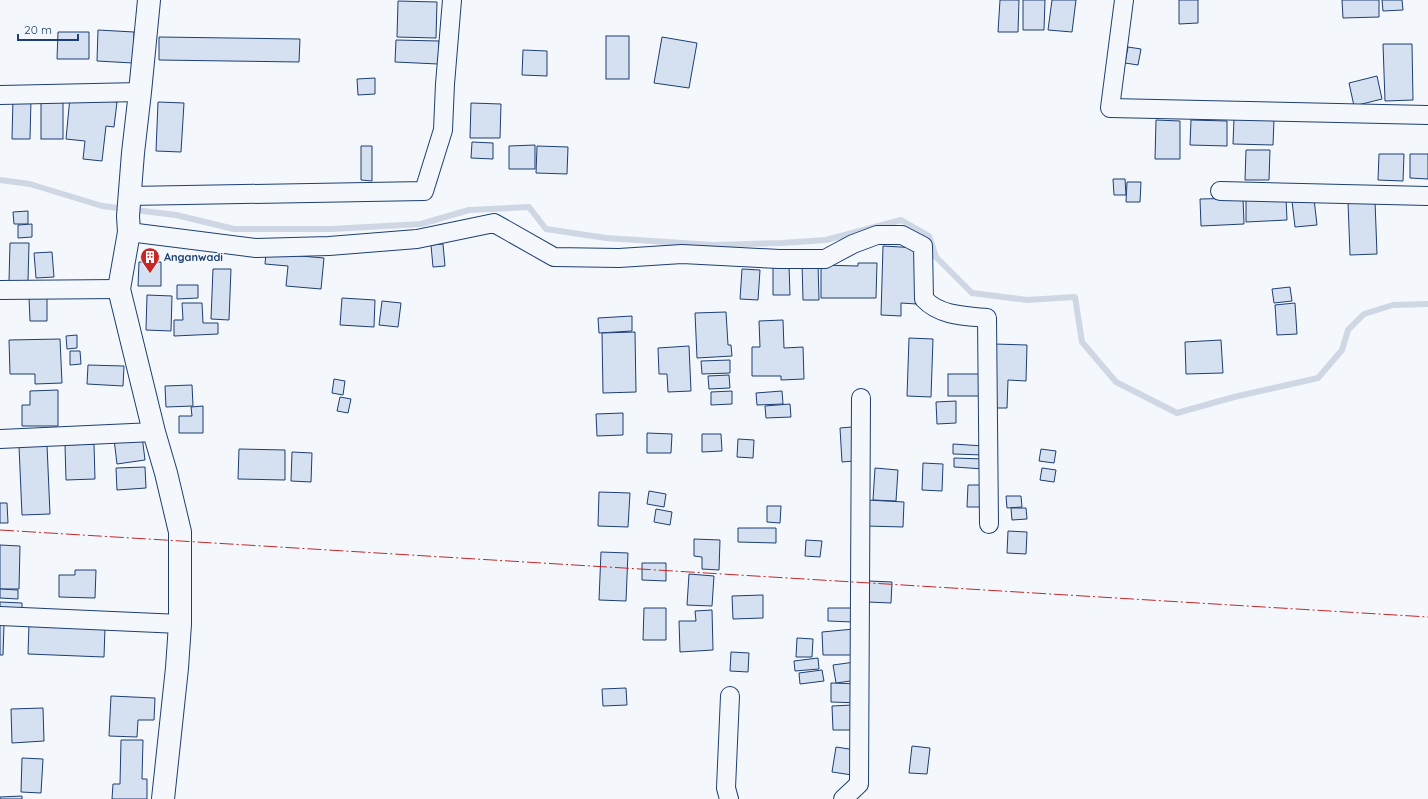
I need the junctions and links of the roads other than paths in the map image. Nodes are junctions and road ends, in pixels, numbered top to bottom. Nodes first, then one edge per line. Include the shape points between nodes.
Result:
1 (149, 0) edge
2 (452, 0) edge
3 (1124, 0) edge
4 (140, 92) junction
5 (0, 95) edge
6 (1428, 115) edge
7 (1220, 191) dead end
8 (1428, 196) edge
9 (128, 215) junction
10 (119, 289) junction
11 (0, 290) edge
12 (861, 398) dead end
13 (154, 432) junction
14 (0, 439) edge
15 (989, 524) dead end
16 (0, 616) edge
17 (180, 624) junction
18 (730, 696) dead end
19 (163, 799) edge
20 (729, 799) edge
21 (843, 799) edge

1 - 4 street
2 - 9 street via 443,130 424,190
3 - 6 street via 1110,108
4 - 5 street
4 - 9 street via 132,153
7 - 8 street
9 - 10 street
9 - 15 street via 256,248 329,246 417,239 494,223 554,257 619,258 682,254 825,259 877,235 902,235 924,246 924,300 932,307 961,316 987,318
10 - 11 street
10 - 13 street
12 - 21 street via 859,784
13 - 14 street
13 - 17 street via 180,532
16 - 17 street
17 - 19 street
18 - 20 street via 726,788

